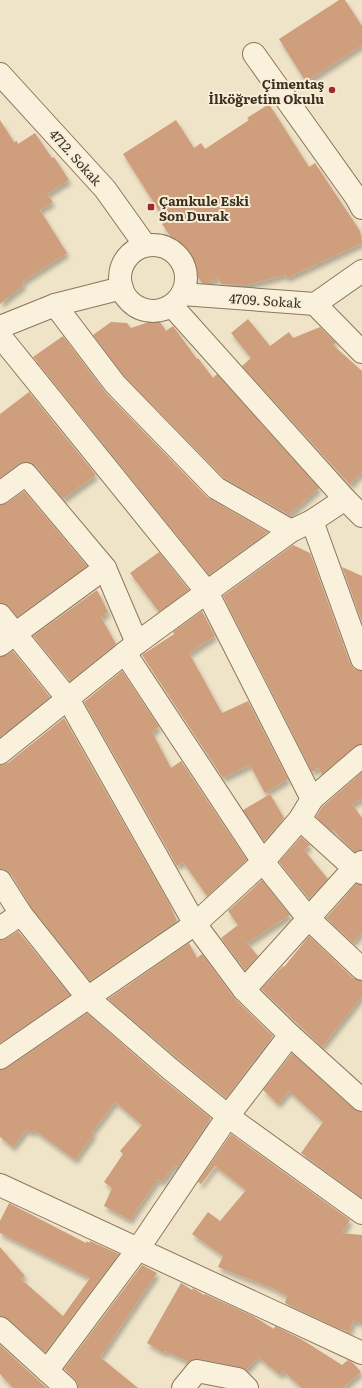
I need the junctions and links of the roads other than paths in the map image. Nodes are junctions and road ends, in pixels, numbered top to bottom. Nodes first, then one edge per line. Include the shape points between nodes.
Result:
1 (254, 54) dead end
2 (0, 74) edge
3 (362, 208) edge
4 (145, 245) junction
5 (362, 271) edge
6 (122, 288) junction
7 (177, 300) junction
8 (315, 304) junction
9 (55, 305) junction
10 (0, 327) edge
11 (0, 336) edge
12 (362, 352) edge
13 (0, 494) edge
14 (345, 500) junction
15 (362, 516) edge
16 (312, 521) junction
17 (291, 531) junction
18 (105, 568) junction
19 (207, 592) junction
20 (0, 615) edge
21 (7, 639) edge
22 (131, 648) junction
23 (362, 659) edge
24 (68, 699) junction
25 (0, 753) edge
26 (362, 756) edge
27 (312, 799) junction
28 (300, 819) junction
29 (263, 862) junction
30 (359, 868) edge
31 (0, 881) edge
32 (21, 914) junction
33 (308, 918) junction
34 (195, 924) junction
35 (0, 928) edge
36 (362, 969) edge
37 (244, 990) junction
38 (87, 997) junction
39 (290, 1036) junction
40 (0, 1058) edge
41 (362, 1100) edge
42 (228, 1116) junction
43 (0, 1185) edge
44 (362, 1213) edge
45 (138, 1249) junction
46 (0, 1328) edge
47 (362, 1353) edge
48 (47, 1371) junction
49 (66, 1388) edge
50 (183, 1388) edge
51 (247, 1388) edge

1 - 3 street
2 - 4 street, 4712. Sokak via 105,189
4 - 6 street via 127,257 122,266
4 - 7 street via 167,247 183,262 186,284
5 - 8 street, 4709. Sokak
6 - 7 street via 127,298 144,310 163,310
6 - 9 street
7 - 8 street, 4709. Sokak
7 - 14 street
8 - 12 street
9 - 10 street
9 - 17 street via 114,384 216,488
11 - 19 street
13 - 18 street via 26,474
14 - 15 street
14 - 16 street
16 - 17 street
16 - 23 street
17 - 19 street
18 - 21 street
18 - 22 street
19 - 22 street
19 - 27 street
20 - 21 street
21 - 24 street
22 - 24 street
22 - 29 street
24 - 25 street
24 - 34 street
26 - 27 street
27 - 28 street
28 - 29 street
28 - 30 street
29 - 33 street
29 - 34 street
30 - 33 street
31 - 32 street
32 - 35 street
32 - 38 street
33 - 36 street
33 - 37 street
34 - 37 street
34 - 38 street
37 - 39 street
38 - 40 street
38 - 42 street
39 - 41 street
39 - 42 street
42 - 44 street
42 - 45 street
43 - 45 street
45 - 47 street
45 - 48 street
46 - 48 street
48 - 49 street
50 - 51 street via 197,1371 238,1379

